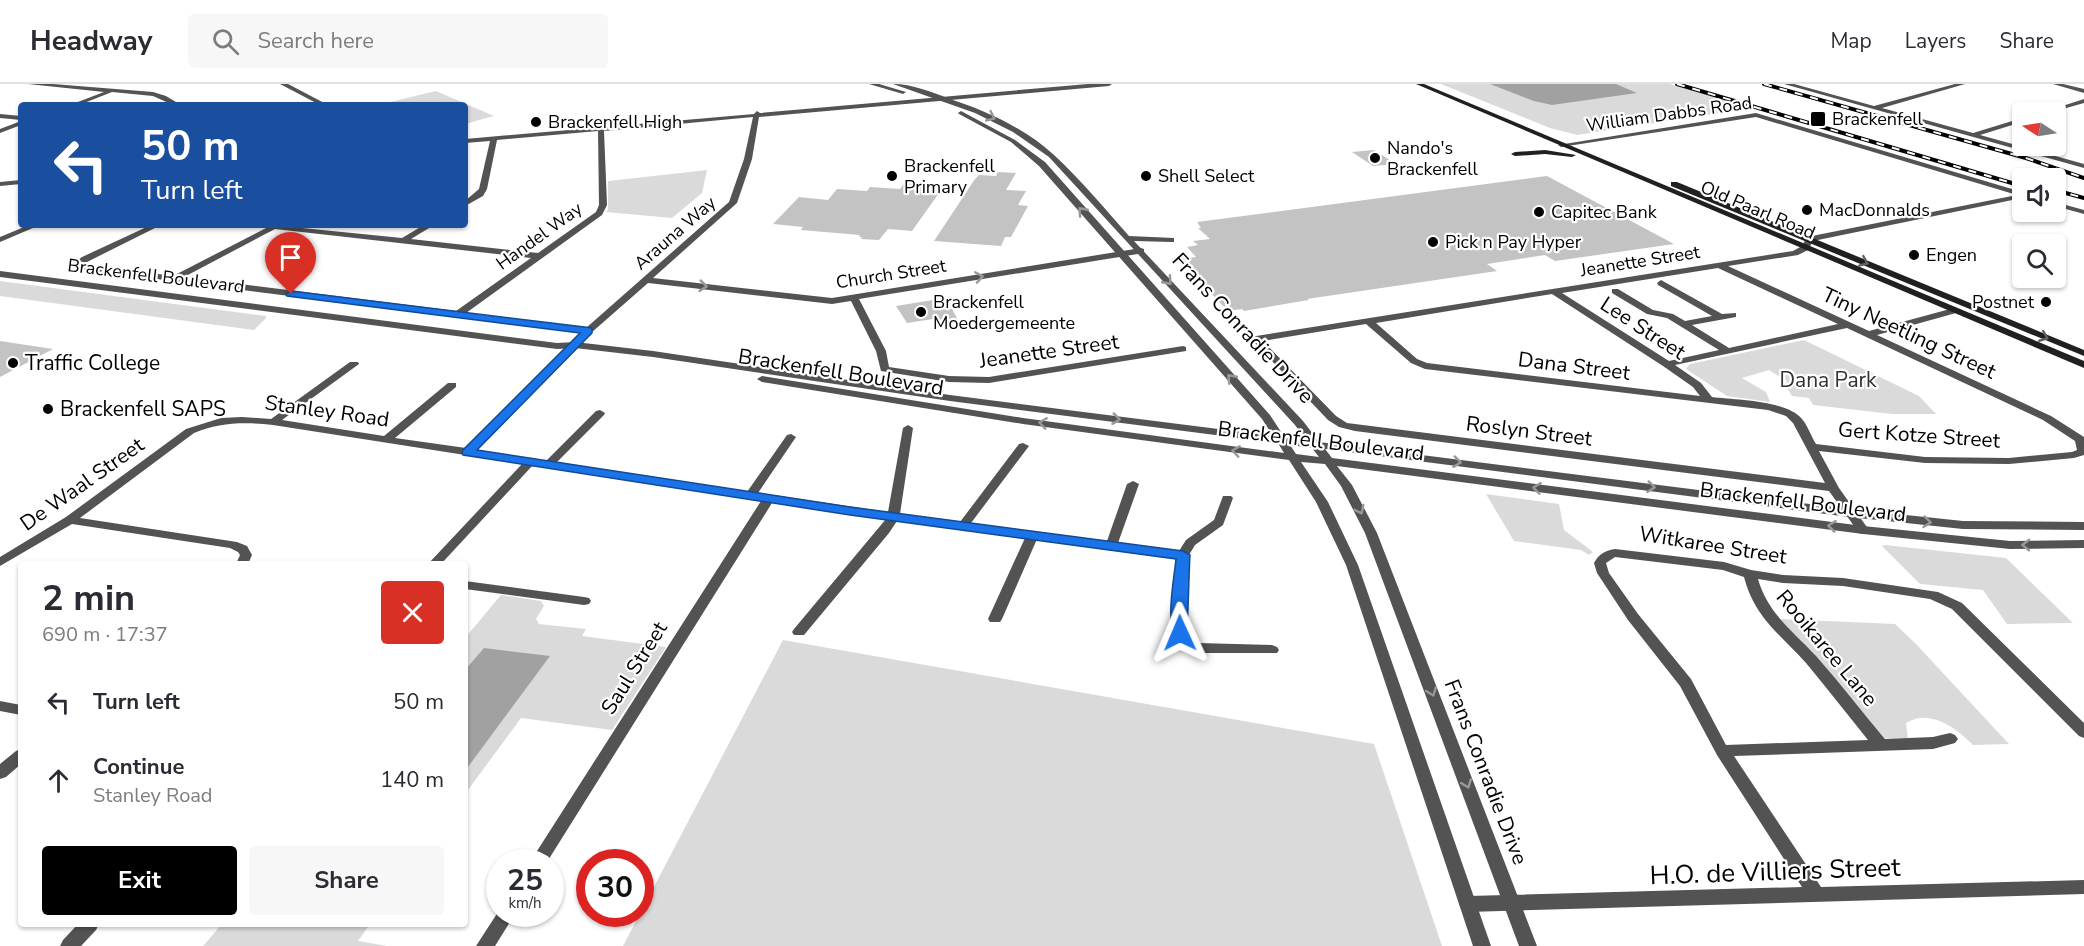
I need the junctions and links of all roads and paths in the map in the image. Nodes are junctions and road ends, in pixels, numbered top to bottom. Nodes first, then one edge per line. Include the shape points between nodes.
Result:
1 (31, 84) edge
2 (133, 84) edge
3 (283, 84) edge
4 (872, 84) edge
5 (896, 84) edge
6 (1109, 84) edge
7 (1419, 84) edge
8 (1432, 84) edge
9 (1787, 84) edge
10 (1962, 84) edge
11 (2056, 84) edge
12 (114, 91) junction
13 (2084, 91) edge
14 (944, 98) junction
15 (928, 99) junction
16 (2084, 101) edge
17 (83, 102) edge
18 (172, 102) edge
19 (319, 102) edge
20 (2066, 106) edge
21 (1873, 108) junction
22 (757, 113) junction
23 (0, 116) edge
24 (18, 118) edge
25 (2012, 123) edge
26 (18, 124) edge
27 (602, 128) junction
28 (0, 131) edge
29 (1973, 136) junction
30 (494, 138) junction
31 (468, 141) edge
32 (1574, 143) junction
33 (1561, 145) junction
34 (1515, 154) dead end
35 (2084, 166) edge
36 (1644, 180) junction
37 (18, 182) edge
38 (0, 184) edge
39 (2012, 192) edge
40 (2012, 197) edge
41 (468, 202) edge
42 (2066, 207) edge
43 (2084, 212) edge
44 (29, 228) edge
45 (151, 228) edge
46 (272, 228) edge
47 (293, 228) edge
48 (425, 228) edge
49 (1129, 238) junction
50 (0, 240) edge
51 (1171, 240) dead end
52 (404, 241) junction
53 (1808, 244) junction
54 (1141, 251) junction
55 (1121, 254) junction
56 (540, 256) junction
57 (1719, 265) junction
58 (0, 274) edge
59 (172, 279) junction
60 (645, 280) junction
61 (1661, 284) dead end
62 (1553, 291) junction
63 (1616, 291) dead end
64 (854, 298) junction
65 (1953, 310) junction
66 (457, 315) junction
67 (1733, 315) dead end
68 (1720, 317) junction
69 (1368, 321) junction
70 (1683, 324) junction
71 (1848, 325) junction
72 (588, 331) junction
73 (1869, 334) junction
74 (1256, 339) joint
75 (572, 348) junction
76 (1183, 349) dead end
77 (1727, 351) junction
78 (2084, 353) edge
79 (354, 364) dead end
80 (1667, 364) junction
81 (2084, 365) edge
82 (452, 385) dead end
83 (1709, 400) junction
84 (600, 413) dead end
85 (273, 422) junction
86 (908, 428) dead end
87 (184, 436) joint
88 (791, 437) dead end
89 (387, 439) junction
90 (1282, 440) junction
91 (2080, 440) joint
92 (1316, 444) junction
93 (1023, 446) dead end
94 (1811, 447) junction
95 (468, 453) junction
96 (1294, 457) junction
97 (1329, 461) junction
98 (529, 463) junction
99 (548, 465) junction
100 (1133, 484) dead end
101 (1833, 488) junction
102 (751, 495) junction
103 (769, 498) junction
104 (1227, 498) dead end
105 (1849, 513) junction
106 (893, 517) junction
107 (70, 520) junction
108 (963, 526) junction
109 (2084, 526) edge
110 (1863, 530) junction
111 (1032, 536) junction
112 (2084, 544) edge
113 (1111, 546) junction
114 (1183, 555) junction
115 (243, 561) edge
116 (437, 561) edge
117 (0, 562) edge
118 (1750, 574) junction
119 (468, 585) edge
120 (584, 601) dead end
121 (995, 619) dead end
122 (799, 632) dead end
123 (1272, 650) dead end
124 (0, 706) edge
125 (18, 709) edge
126 (2084, 732) edge
127 (1950, 739) dead end
128 (1881, 745) junction
129 (1722, 751) junction
130 (18, 758) edge
131 (0, 773) edge
132 (546, 849) edge
133 (2084, 887) edge
134 (1817, 895) junction
135 (1512, 903) junction
136 (1468, 904) junction
137 (87, 927) edge
138 (497, 927) edge
139 (69, 946) edge
140 (485, 946) edge
141 (1482, 946) edge
142 (1528, 946) edge

1 - 12 street
2 - 12 street
3 - 19 street
4 - 15 street, Frans Conradie Drive
5 - 14 street, Frans Conradie Drive
6 - 14 street
7 - 33 main road, Old Paarl Road
8 - 32 main road, Old Paarl Road
9 - 21 street
10 - 21 street
11 - 13 street
12 - 17 street
12 - 18 street via 159,95
14 - 15 street
14 -> 49 street, Frans Conradie Drive via 990,116 1038,145
15 - 22 street
55 -> 15 street, Frans Conradie Drive via 1027,151 984,123
16 - 20 street
21 - 29 street
22 - 27 street
22 - 60 street, Arauna Way via 748,159 733,203
23 - 24 street
25 - 29 street
26 - 28 street
27 - 30 street
27 - 56 street, Handel Way via 602,210
29 - 35 street
30 - 31 street
30 - 41 street via 483,189
32 - 33 street, William Dabbs Road
32 - 39 street, William Dabbs Road via 1756,115
32 - 53 main road, Old Paarl Road
33 - 36 main road, Old Paarl Road
34 - 36 main road via 1572,154
36 - 53 main road, Old Paarl Road
37 - 38 street
40 - 53 street, Jeanette Street
42 - 43 street
44 - 50 street
45 - 59 street via 78,264 83,268
46 - 59 street
47 - 52 street
48 - 52 street
49 - 51 street
49 - 54 street, Frans Conradie Drive
52 - 56 street
53 - 57 street, Jeanette Street via 1795,253
53 - 65 main road, Old Paarl Road
53 -> 78 main road, Old Paarl Road
54 - 55 street, Church Street
54 -> 92 street, Frans Conradie Drive
64 -> 55 street, Church Street
90 -> 55 street, Frans Conradie Drive
56 - 66 street, Handel Way
57 - 62 street, Jeanette Street
57 - 71 street, Tiny Neetling Street
58 - 75 street, Brackenfell Boulevard
59 - 66 street
60 -> 64 street, Church Street via 822,300
60 - 72 street, Arauna Way
61 - 68 street
62 - 69 street, Jeanette Street
62 - 80 street, Lee Street
63 - 70 street via 1650,312 1670,316
64 - 76 street, Jeanette Street via 881,351 885,369 949,379 989,380
65 - 73 street
65 - 81 main road, Old Paarl Road
66 - 72 street
67 - 68 street
68 - 70 street
69 - 74 street, Jeanette Street
69 - 83 street, Dana Street via 1425,366
70 - 77 street
71 - 73 street, Tiny Neetling Street
71 - 77 street
72 - 75 street, Arauna Way
73 - 91 street, Tiny Neetling Street via 2047,418
74 - 101 street, Roslyn Street via 1343,425
75 -> 90 street, Brackenfell Boulevard via 670,357
75 - 95 street
96 -> 75 street, Brackenfell Boulevard via 1023,421
77 - 80 street
79 - 85 street
80 - 83 street, Lee Street via 1697,385
82 - 89 street
83 - 94 street, Dana Street via 1770,407 1790,414
84 - 99 street
85 - 87 street, Stanley Road via 224,420
85 - 89 street, Stanley Road
86 - 106 street
87 - 107 street, De Waal Street
88 - 102 street
89 - 95 street, Stanley Road
90 - 92 street, Brackenfell Boulevard
90 - 96 street, Frans Conradie Drive
91 - 94 street, Gert Kotze Street via 2083,451 2074,455 2009,461 1925,460
92 - 97 street, Frans Conradie Drive
92 -> 105 street, Brackenfell Boulevard
93 - 108 street
94 - 101 street
95 - 98 street, Stanley Road
96 - 97 street, Brackenfell Boulevard
96 - 136 street, Frans Conradie Drive via 1322,502 1352,565
110 -> 97 street, Brackenfell Boulevard
97 -> 135 street, Frans Conradie Drive via 1346,484 1371,533
98 - 99 street, Stanley Road
98 - 116 street
99 - 102 street, Stanley Road
100 - 113 street
101 - 105 street
102 - 103 street, Stanley Road
103 - 106 street, Stanley Road
103 - 132 street, Saul Street
104 - 114 street via 1219,522 1190,543
105 -> 109 street, Brackenfell Boulevard via 1963,525
105 - 110 street
106 - 108 street, Stanley Road
106 - 122 street
107 - 115 street via 233,545 243,549
107 - 117 street, De Waal Street
108 - 111 street, Stanley Road
112 -> 110 street, Brackenfell Boulevard via 1998,544
111 - 113 street, Stanley Road
111 - 121 street
113 - 114 street, Stanley Road
114 - 123 street via 1179,619 1185,640 1196,648 1209,650
118 - 126 street, Witkaree Street via 1933,595 1957,606
118 - 128 street, Rooikaree Lane via 1756,596 1766,612
118 - 129 street, Witkaree Street via 1724,566 1627,552 1609,554 1600,564 1633,617 1686,683
119 - 120 street
124 - 125 street
127 - 128 street
128 - 129 street
129 - 134 street, Witkaree Street
130 - 131 street
133 - 134 street, H.O. de Villiers Street
134 - 135 street, H.O. de Villiers Street
135 - 136 street, H.O. de Villiers Street
135 - 142 street, Frans Conradie Drive
136 - 141 street, Frans Conradie Drive
137 - 139 street
138 - 140 street

